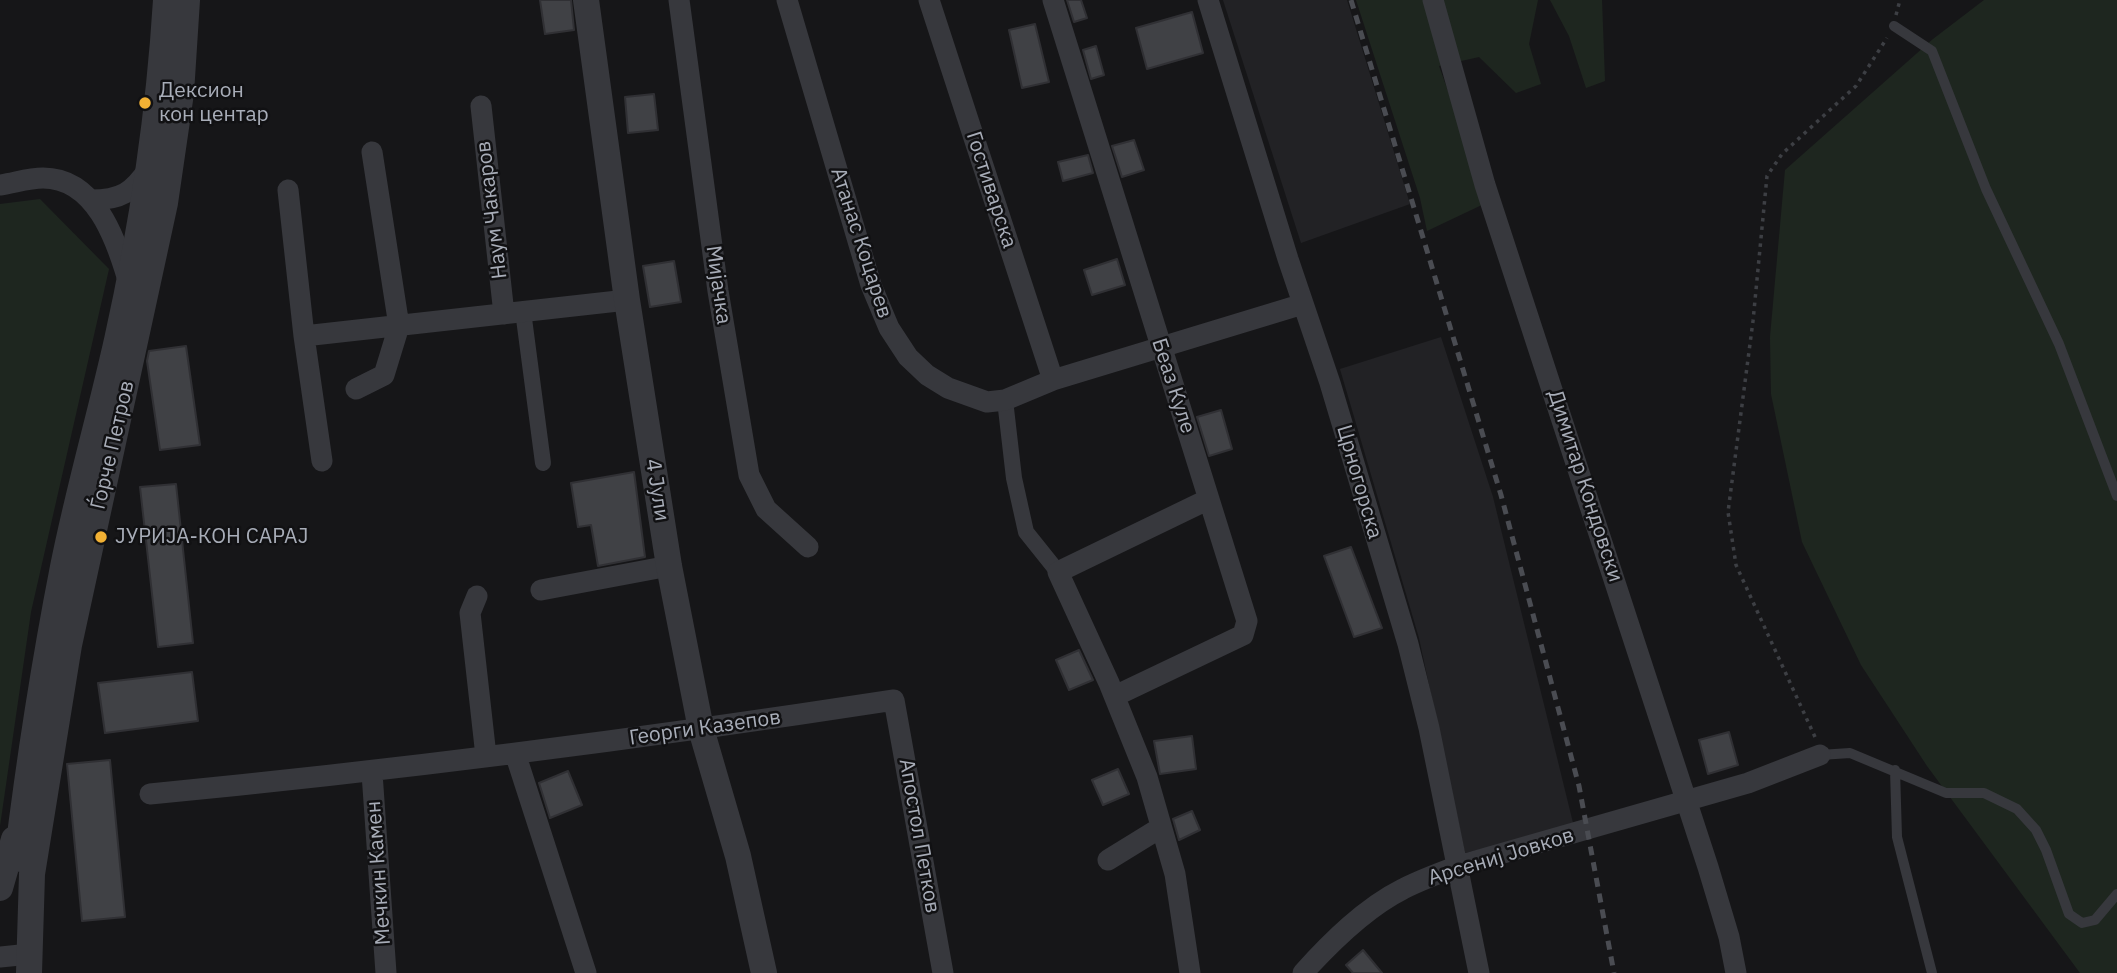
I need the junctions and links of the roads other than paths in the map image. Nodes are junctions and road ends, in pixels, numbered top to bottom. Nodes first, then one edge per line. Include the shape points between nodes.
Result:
1 (166, 0) edge
2 (187, 0) edge
3 (586, 0) edge
4 (679, 0) edge
5 (786, 0) edge
6 (929, 0) edge
7 (1052, 0) edge
8 (1208, 0) edge
9 (1433, 0) edge
10 (1894, 26) road end
11 (481, 106) dead end
12 (372, 152) dead end
13 (149, 168) junction
14 (0, 186) edge
15 (288, 190) dead end
16 (91, 200) junction
17 (128, 280) junction
18 (627, 300) junction
19 (1303, 304) junction
20 (514, 312) junction
21 (399, 326) junction
22 (304, 337) junction
23 (1161, 349) junction
24 (1053, 380) junction
25 (356, 389) dead end
26 (1004, 400) junction
27 (322, 461) dead end
28 (543, 463) dead end
29 (2117, 496) edge
30 (1209, 499) junction
31 (808, 547) dead end
32 (669, 566) junction
33 (1058, 572) junction
34 (541, 590) dead end
35 (477, 596) dead end
36 (1115, 696) junction
37 (894, 700) joint
38 (701, 729) junction
39 (515, 753) junction
40 (1820, 755) joint
41 (486, 756) junction
42 (1895, 770) junction
43 (372, 772) junction
44 (149, 794) dead end
45 (25, 797) junction
46 (1685, 801) junction
47 (1160, 828) junction
48 (1108, 860) dead end
49 (1458, 866) junction
50 (0, 888) edge
51 (2117, 894) edge
52 (16, 962) edge
53 (386, 973) edge
54 (586, 973) edge
55 (764, 973) edge
56 (943, 973) edge
57 (1188, 973) edge
58 (1303, 973) edge
59 (1479, 973) edge
60 (1736, 973) edge
61 (1932, 973) edge

1 - 13 street, Ѓорче Петров via 160,96
2 - 52 street, Ѓорче Петров via 181,93 165,203 69,645
3 - 18 street, 4 Јули
4 - 31 street, Мијачка via 748,475 766,509
5 - 26 street, Атанас Коцарев via 871,285 889,328 927,375 987,402
6 - 24 street, Гостиварска
7 - 23 street, Беаз Куле
8 - 19 street, Црногорска
9 - 46 street, Димитар Кондовски via 1485,185 1627,611
10 - 29 lane via 1931,51 1986,189 2060,344
11 - 20 street, Наум Чакаров
12 - 21 street
13 - 16 street via 123,197
13 - 17 street, Ѓорче Петров
14 - 16 street via 45,178 76,187
15 - 22 street
16 - 17 street via 120,252
17 - 45 street, Ѓорче Петров via 64,565
18 - 20 street
18 - 32 street, 4 Јули
19 - 23 street, Атанас Коцарев
19 - 49 street, Црногорска via 1408,644
20 - 21 street
20 - 28 street, Наум Чакаров
21 - 22 street
21 - 25 street via 384,375
22 - 27 street
23 - 24 street, Атанас Коцарев
23 - 30 street, Беаз Куле
24 - 26 street, Атанас Коцарев
26 - 33 street via 1026,532
30 - 33 street
30 - 36 street, Беаз Куле via 1247,629 1243,635
32 - 34 street
32 - 38 street, 4 Јули
33 - 36 street
35 - 41 street via 470,613
36 - 47 street via 1147,777
37 - 38 street, Георги Казепов
37 - 56 street, Апостол Петков
38 - 39 street, Георги Казепов
38 - 55 street, 4 Јули via 738,856
39 - 41 street, Георги Казепов
39 - 54 street
40 - 42 lane via 1850,753
40 - 46 street, Арсениј Јовков
41 - 43 street, Георги Казепов
42 - 51 lane via 1946,793 1984,793 2017,809 2046,850 2069,914 2082,923 2095,920
42 - 61 lane via 1897,837
43 - 44 street, Георги Казепов
43 - 53 street, Мечкин Камен
45 - 50 street
45 - 52 street, Ѓорче Петров via 15,874
46 - 49 street, Арсениј Јовков
46 - 60 street, Димитар Кондовски via 1729,937
47 - 48 street
47 - 57 street via 1175,874
49 - 58 street, Арсениј Јовков via 1401,890 1329,944
49 - 59 street, Црногорска

